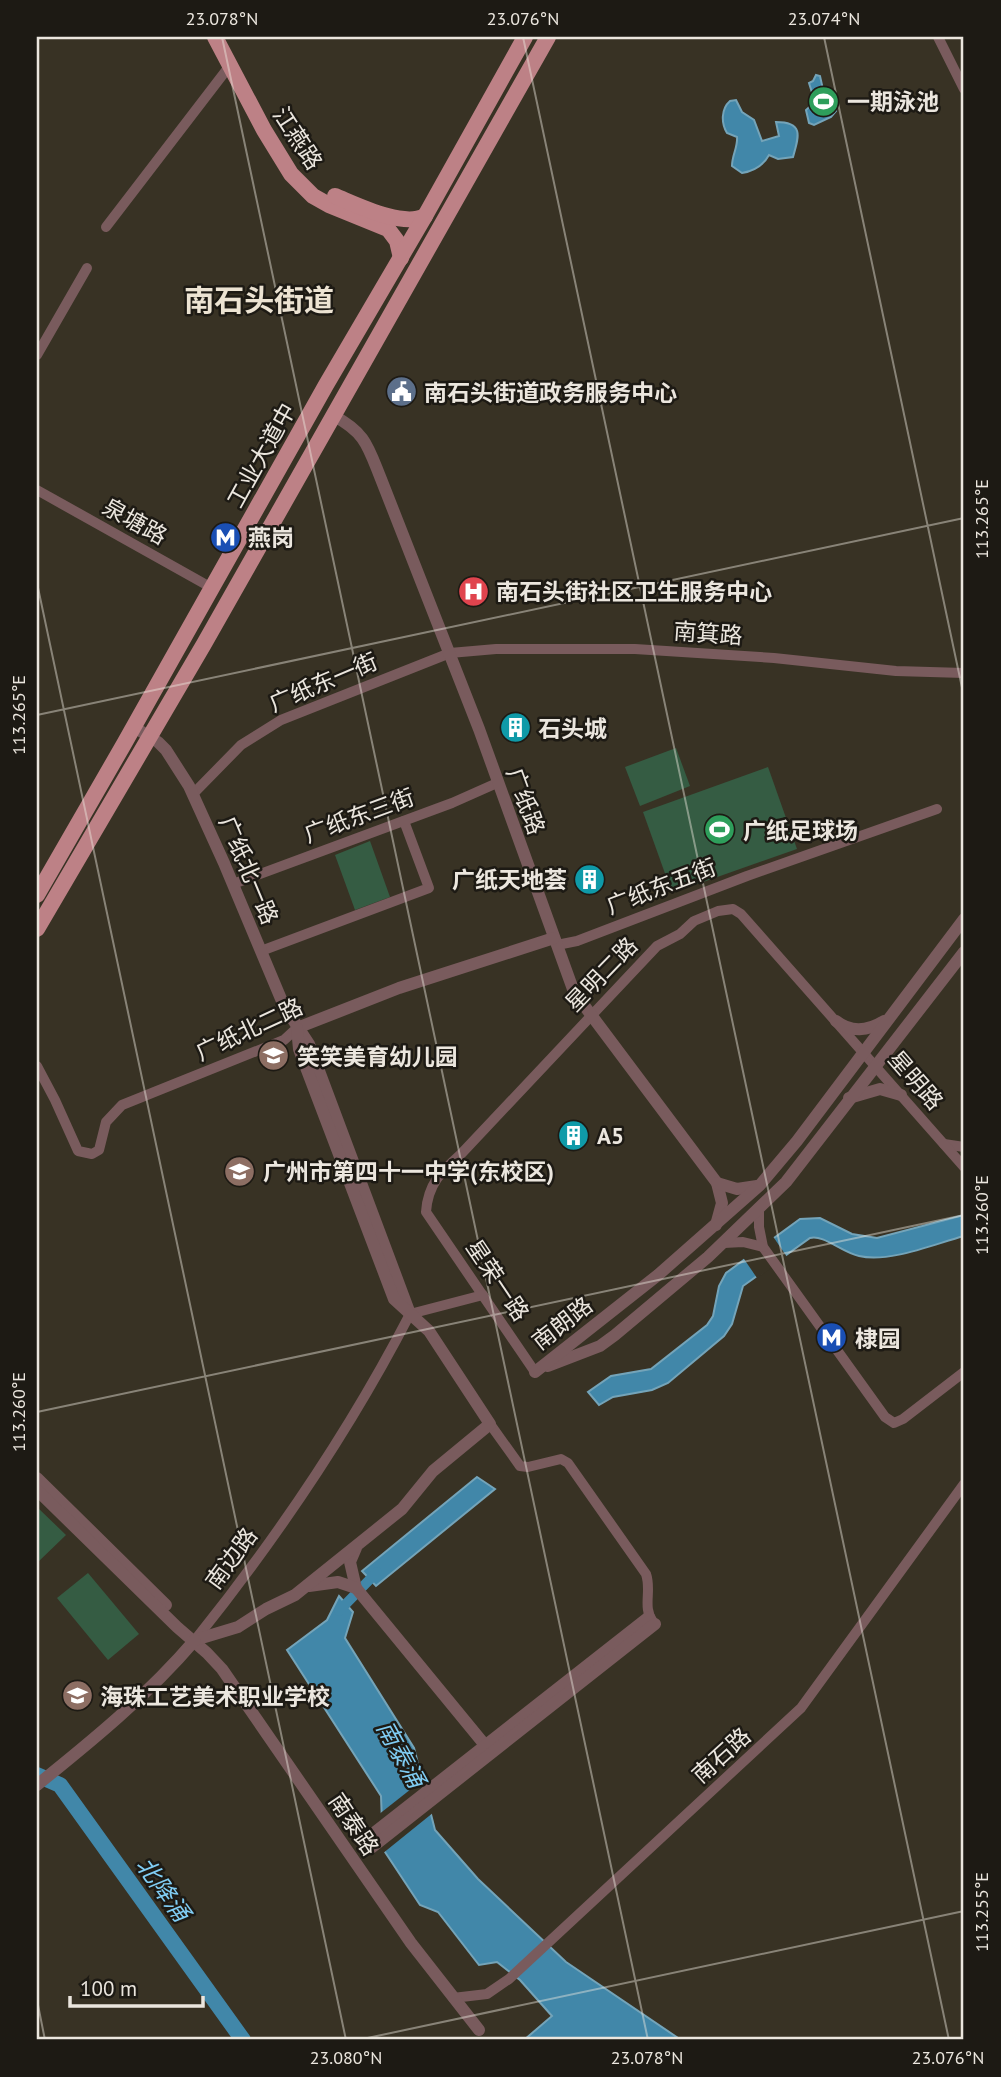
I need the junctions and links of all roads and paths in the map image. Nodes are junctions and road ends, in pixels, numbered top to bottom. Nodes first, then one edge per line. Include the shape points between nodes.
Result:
1 (215, 37) edge
2 (227, 37) edge
3 (525, 37) edge
4 (548, 37) edge
5 (938, 37) edge
6 (231, 64) junction
7 (964, 89) edge
8 (425, 216) junction
9 (106, 227) dead end
10 (401, 258) junction
11 (87, 268) dead end
12 (37, 355) edge
13 (334, 416) junction
14 (37, 490) edge
15 (212, 588) junction
16 (450, 653) junction
17 (964, 673) edge
18 (134, 727) junction
19 (151, 737) junction
20 (497, 783) junction
21 (193, 794) junction
22 (937, 809) dead end
23 (404, 821) junction
24 (233, 884) junction
25 (37, 895) edge
26 (964, 919) edge
27 (37, 929) edge
28 (556, 942) junction
29 (261, 951) junction
30 (964, 952) edge
31 (912, 987) junction
32 (929, 999) junction
33 (591, 1016) junction
34 (887, 1019) junction
35 (836, 1021) junction
36 (296, 1028) junction
37 (863, 1052) junction
38 (37, 1066) edge
39 (875, 1066) junction
40 (901, 1094) junction
41 (849, 1098) junction
42 (813, 1120) junction
43 (826, 1129) junction
44 (944, 1144) junction
45 (964, 1147) edge
46 (964, 1167) edge
47 (717, 1183) junction
48 (760, 1185) junction
49 (759, 1209) junction
50 (426, 1212) joint
51 (716, 1225) junction
52 (724, 1242) junction
53 (760, 1243) junction
54 (483, 1295) junction
55 (410, 1314) junction
56 (535, 1372) junction
57 (964, 1372) edge
58 (490, 1424) junction
59 (37, 1478) edge
60 (964, 1484) edge
61 (37, 1490) edge
62 (359, 1544) junction
63 (306, 1587) junction
64 (356, 1588) junction
65 (652, 1620) joint
66 (195, 1640) junction
67 (489, 1749) junction
68 (37, 1784) edge
69 (368, 1844) dead end
70 (453, 1998) junction
71 (479, 2031) dead end

1 - 6 main road, 江燕路
2 - 8 main road, 江燕路 via 290,155 311,181 393,218 413,221
3 - 8 main road, 工业大道中
4 - 13 main road
5 - 7 street
6 - 9 street
6 - 10 main road, 江燕路 via 291,174 313,196 388,229
8 - 10 main road, 工业大道中
10 - 15 main road, 工业大道中
11 - 12 street
13 - 16 street, 广纸路 via 364,438
13 - 19 main road
14 - 15 street, 泉塘路
15 - 18 main road, 工业大道中
16 - 17 street, 南箕路 via 635,649
16 - 20 street, 广纸路
16 - 21 street, 广纸东一街 via 281,720 241,745
18 - 19 street, 广纸北一路
18 - 25 main road, 工业大道中
19 - 21 street, 广纸北一路 via 166,750
19 - 27 main road
20 - 23 street, 广纸东三街
20 - 28 street, 广纸路
21 - 24 street, 广纸北一路
22 - 28 street, 广纸东五街 via 577,941
23 - 24 street, 广纸东三街
23 - 29 street via 429,888
24 - 29 street, 广纸北一路
26 - 31 street, 南朗路
28 - 33 street, 广纸路 via 574,992
28 - 36 street, 广纸北二路 via 399,988
29 - 36 street, 广纸北一路
30 - 32 street, 南朗路
31 - 32 street via 916,998
31 - 34 street, 南朗路
32 - 39 street, 南朗路
33 - 35 street, 星明二路 via 657,946 699,918 727,909 741,914
33 - 47 street, 广纸路
33 - 50 street, 星明二路 via 440,1172
34 - 35 street via 860,1030
34 - 37 street, 南朗路
35 - 37 street, 星明二路
36 - 38 street, 广纸北二路 via 284,1040 122,1105 106,1122 99,1150 92,1154 78,1151
36 - 55 street, 广纸北一路 via 299,1049 394,1299
37 - 39 street, 星明路
37 - 42 street, 南朗路
39 - 40 street, 星明路
39 - 41 street, 南朗路
40 - 41 street via 880,1089
40 - 44 street, 星明路
41 - 43 street, 南朗路
42 - 43 street via 822,1120
42 - 48 street, 南朗路
43 - 49 street, 南朗路
44 - 45 street
44 - 46 street, 星明路
47 - 48 street via 737,1189
47 - 51 street via 722,1203
48 - 51 street, 南朗路
49 - 52 street, 南朗路
49 - 53 street
50 - 54 street, 星荣一路
51 - 56 street, 南朗路
52 - 53 street
52 - 56 street, 南朗路 via 607,1341
53 - 57 street via 885,1418 894,1423 903,1419
54 - 55 street
54 - 56 street, 星荣一路
55 - 58 street, 广纸北一路 via 429,1331
55 - 66 street, 南边路 via 324,1461 241,1583
58 - 62 street
58 - 65 street via 520,1466 556,1459 568,1463 646,1574 646,1608
59 - 66 street, 南泰路 via 183,1621
60 - 70 street, 南石路 via 802,1708 509,1979 487,1993
61 - 66 street, 南泰路
62 - 63 street
62 - 64 street via 351,1562
63 - 64 street via 338,1582
63 - 66 street via 243,1625
64 - 67 street
65 - 67 street
66 - 68 street, 南边路 via 111,1725
66 - 70 street, 南泰路 via 236,1688
67 - 69 street
70 - 71 street, 南泰路

